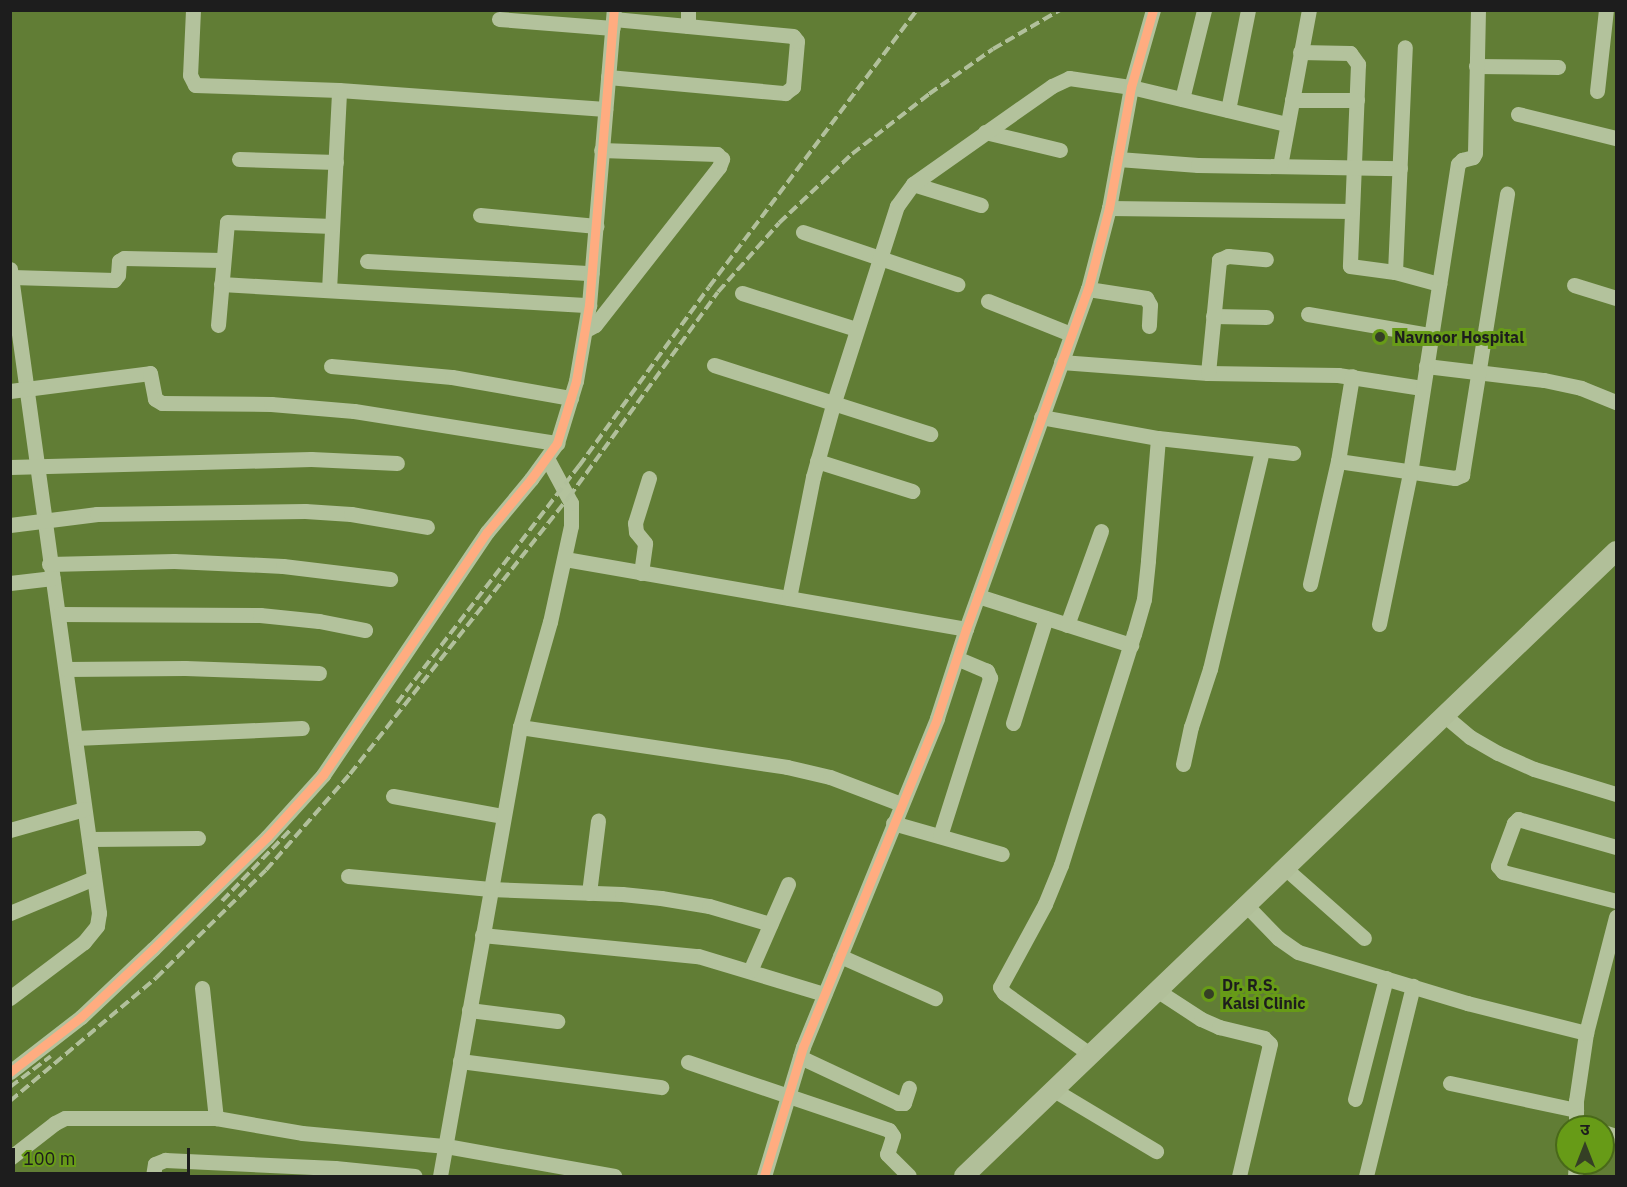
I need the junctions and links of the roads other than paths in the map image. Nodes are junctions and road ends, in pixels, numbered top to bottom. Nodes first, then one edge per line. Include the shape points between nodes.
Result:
1 (193, 10) edge
2 (1153, 10) edge
3 (1204, 10) edge
4 (1248, 10) edge
5 (1309, 10) edge
6 (1478, 10) edge
7 (1606, 10) edge
8 (688, 18) edge
9 (499, 19) dead end
10 (614, 19) edge
11 (1405, 47) dead end
12 (1300, 52) junction
13 (1476, 66) junction
14 (1558, 67) dead end
15 (608, 77) junction
16 (1131, 87) junction
17 (339, 90) junction
18 (1597, 91) dead end
19 (1182, 99) junction
20 (1292, 100) junction
21 (1357, 100) junction
22 (605, 110) junction
23 (1228, 111) junction
24 (1518, 114) dead end
25 (1287, 124) junction
26 (986, 132) junction
27 (1617, 138) edge
28 (601, 150) junction
29 (1060, 150) dead end
30 (239, 159) dead end
31 (1118, 159) junction
32 (336, 162) junction
33 (1280, 166) junction
34 (1355, 168) junction
35 (1400, 168) junction
36 (914, 184) junction
37 (1507, 194) dead end
38 (981, 205) dead end
39 (1109, 208) junction
40 (1352, 211) junction
41 (480, 215) dead end
42 (332, 226) junction
43 (596, 226) junction
44 (803, 232) dead end
45 (879, 257) junction
46 (1266, 259) dead end
47 (222, 260) junction
48 (367, 261) dead end
49 (1395, 272) junction
50 (11, 273) edge
51 (592, 273) junction
52 (221, 284) junction
53 (957, 284) dead end
54 (1439, 284) junction
55 (1574, 285) dead end
56 (1088, 289) junction
57 (329, 290) junction
58 (742, 293) dead end
59 (1617, 298) edge
60 (988, 302) dead end
61 (589, 305) junction
62 (1308, 314) dead end
63 (1213, 316) junction
64 (1266, 317) dead end
65 (218, 325) dead end
66 (1149, 326) dead end
67 (855, 329) junction
68 (586, 330) junction
69 (1071, 334) junction
70 (15, 335) edge
71 (1430, 335) junction
72 (1061, 362) junction
73 (714, 365) dead end
74 (331, 366) dead end
75 (1426, 366) junction
76 (1478, 371) junction
77 (1208, 373) junction
78 (1352, 376) junction
79 (27, 388) junction
80 (1422, 388) junction
81 (10, 391) edge
82 (572, 398) junction
83 (1617, 402) edge
84 (833, 405) junction
85 (1041, 417) junction
86 (930, 434) dead end
87 (1158, 438) junction
88 (557, 443) junction
89 (1262, 450) junction
90 (1293, 453) dead end
91 (547, 458) junction
92 (817, 461) junction
93 (1338, 461) junction
94 (397, 463) dead end
95 (36, 464) junction
96 (10, 467) edge
97 (1410, 472) junction
98 (649, 478) dead end
99 (912, 491) dead end
100 (44, 520) junction
101 (10, 525) edge
102 (427, 527) dead end
103 (1101, 531) dead end
104 (1617, 551) edge
105 (565, 559) junction
106 (51, 571) junction
107 (641, 573) junction
108 (390, 579) dead end
109 (10, 583) edge
110 (1310, 584) dead end
111 (978, 596) junction
112 (789, 598) junction
113 (59, 614) junction
114 (1046, 618) junction
115 (1379, 624) dead end
116 (1067, 625) junction
117 (966, 629) junction
118 (364, 630) dead end
119 (1131, 645) junction
120 (957, 658) junction
121 (66, 669) junction
122 (319, 673) dead end
123 (1445, 716) junction
124 (1013, 723) dead end
125 (520, 727) junction
126 (302, 728) dead end
127 (75, 738) junction
128 (1183, 764) dead end
129 (1617, 794) edge
130 (393, 795) dead end
131 (901, 804) junction
132 (84, 809) junction
133 (503, 816) junction
134 (598, 821) dead end
135 (893, 823) junction
136 (10, 830) edge
137 (940, 836) junction
138 (198, 838) dead end
139 (89, 839) junction
140 (1617, 847) edge
141 (1002, 854) dead end
142 (1286, 869) junction
143 (348, 876) dead end
144 (94, 878) junction
145 (788, 884) dead end
146 (490, 889) junction
147 (589, 892) junction
148 (1617, 901) edge
149 (1247, 906) junction
150 (10, 913) edge
151 (1617, 917) edge
152 (770, 924) junction
153 (482, 935) junction
154 (1364, 938) dead end
155 (840, 956) junction
156 (750, 971) junction
157 (1386, 978) junction
158 (1413, 986) junction
159 (202, 988) dead end
160 (1158, 991) junction
161 (824, 994) junction
162 (10, 998) edge
163 (935, 998) dead end
164 (469, 1010) junction
165 (557, 1021) dead end
166 (1586, 1032) junction
167 (1091, 1055) junction
168 (800, 1057) junction
169 (460, 1061) junction
170 (688, 1062) dead end
171 (10, 1072) edge
172 (1450, 1083) dead end
173 (661, 1087) dead end
174 (909, 1088) dead end
175 (1054, 1090) junction
176 (788, 1097) junction
177 (1355, 1099) dead end
178 (1557, 1115) edge
179 (1580, 1115) edge
180 (216, 1118) junction
181 (446, 1146) junction
182 (1156, 1151) dead end
183 (10, 1158) edge
184 (153, 1176) edge
185 (415, 1176) edge
186 (440, 1176) edge
187 (614, 1176) edge
188 (764, 1176) edge
189 (909, 1176) edge
190 (964, 1176) edge
191 (1239, 1176) edge
192 (1366, 1176) edge

1 - 17 street via 190,75 195,86
2 - 16 street
3 - 19 street
4 - 23 street
5 - 12 street
6 - 13 street
7 - 18 street
8 - 10 street
8 - 15 street via 794,36 797,41 792,90 785,93
9 - 10 street
10 - 15 street
11 - 35 street
12 - 20 street
12 - 21 street via 1353,55 1358,64
13 - 14 street
13 - 54 street via 1475,153 1458,164
15 - 22 street
16 - 19 street
16 - 26 street via 1069,78
16 - 31 street
17 - 22 street
17 - 32 street
19 - 23 street
20 - 21 street
20 - 25 street
21 - 34 street
22 - 28 street
23 - 25 street
24 - 27 street
25 - 33 street
26 - 29 street
26 - 36 street
28 - 43 street
28 - 68 street via 717,154 722,159 595,325
30 - 32 street
31 - 33 street
31 - 39 street
32 - 42 street
33 - 34 street
34 - 35 street
34 - 40 street
35 - 49 street
36 - 38 street
36 - 45 street via 897,206
37 - 76 street
39 - 40 street
39 - 56 street
40 - 49 street via 1350,266
41 - 43 street
42 - 47 street via 227,222
42 - 57 street
43 - 51 street
44 - 45 street
45 - 53 street
45 - 67 street
46 - 63 street via 1228,256 1219,260
47 - 50 street via 124,258 119,261 114,280
47 - 52 street
48 - 51 street
49 - 54 street
50 - 70 street
51 - 61 street
52 - 57 street
52 - 65 street
54 - 71 street
55 - 59 street
56 - 66 street via 1146,298 1150,305
56 - 69 street
57 - 61 street
58 - 67 street
60 - 69 street
61 - 68 street
62 - 71 street
63 - 64 street
63 - 77 street
67 - 84 street
68 - 82 street
69 - 72 street
70 - 79 street
71 - 75 street
72 - 77 street
72 - 85 street
73 - 84 street
74 - 82 street via 452,377
75 - 76 street
75 - 80 street
76 - 83 street via 1565,384
76 - 97 street via 1462,475 1455,478
77 - 78 street
78 - 80 street
78 - 93 street
79 - 81 street
79 - 88 street via 150,374 155,399 162,403 271,404 354,411
79 - 95 street
80 - 97 street
82 - 88 street
84 - 86 street
84 - 92 street
85 - 87 street
85 - 111 street
87 - 89 street
87 - 119 street via 1144,599
88 - 91 street
89 - 90 street
89 - 128 street via 1210,669
91 - 105 street via 571,503
91 - 171 street via 487,532 323,775 267,837 153,949 81,1017
92 - 99 street
92 - 112 street
93 - 97 street
93 - 110 street
94 - 95 street via 311,459
95 - 96 street
95 - 100 street
97 - 115 street
98 - 107 street via 635,523 636,532 645,543
100 - 101 street
100 - 102 street via 97,514 305,512 351,514
100 - 106 street
103 - 116 street
104 - 123 main road
105 - 107 street
105 - 125 street
106 - 108 street via 174,561 283,566
106 - 109 street
106 - 113 street
107 - 112 street
111 - 114 street
111 - 117 street
112 - 117 street
113 - 118 street via 260,615
113 - 121 street
114 - 116 street
114 - 124 street
116 - 119 street
117 - 120 street
119 - 167 street via 1061,865 1045,904 1000,987
120 - 131 street
120 - 137 street via 987,671 990,678
121 - 122 street
121 - 127 street
123 - 129 street via 1498,753 1534,769
123 - 142 main road
125 - 131 street via 787,767 830,777
125 - 133 street
126 - 127 street
127 - 132 street
130 - 133 street
131 - 135 street
132 - 136 street
132 - 139 street
133 - 146 street
134 - 147 street
135 - 137 street
135 - 155 street
137 - 141 street
138 - 139 street
139 - 144 street
140 - 148 street via 1518,819 1498,866 1503,872
142 - 149 main road
142 - 154 street
143 - 146 street
144 - 150 street
144 - 162 street via 98,926
145 - 152 street
146 - 147 street
146 - 153 street
147 - 152 street via 709,906
149 - 157 street via 1298,952
149 - 160 main road
151 - 166 street
152 - 156 street
153 - 156 street via 698,956
153 - 164 street
155 - 161 street
155 - 163 street
156 - 161 street
157 - 158 street
157 - 177 street
158 - 166 street
158 - 192 street
159 - 180 street
160 - 167 main road
160 - 191 street via 1201,1019 1264,1038 1270,1044
161 - 168 street
164 - 165 street
164 - 169 street
166 - 179 street
167 - 175 main road
168 - 174 street via 898,1103 904,1103
168 - 176 street
169 - 173 street
169 - 181 street
170 - 176 street
172 - 178 street
175 - 182 street
175 - 190 main road
176 - 188 street
176 - 189 street via 889,1130 893,1136 887,1154
180 - 181 street via 302,1133
180 - 183 street via 65,1118
181 - 186 street
181 - 187 street
184 - 185 street via 155,1164 165,1160

